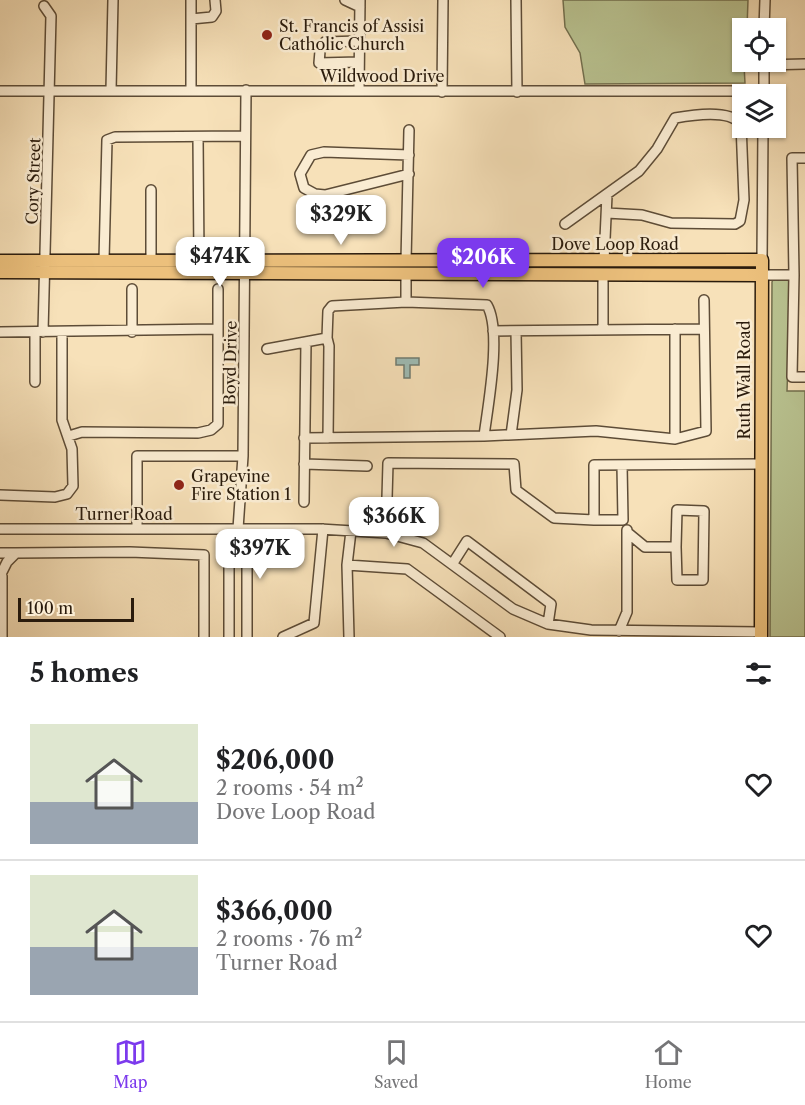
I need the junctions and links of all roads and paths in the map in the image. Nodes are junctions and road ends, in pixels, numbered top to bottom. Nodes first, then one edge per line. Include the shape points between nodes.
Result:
1 (112, 0) edge
2 (191, 0) edge
3 (216, 0) edge
4 (345, 0) edge
5 (443, 0) edge
6 (516, 0) edge
7 (765, 0) edge
8 (360, 4) edge
9 (44, 6) dead end
10 (764, 18) edge
11 (191, 19) junction
12 (359, 41) junction
13 (359, 62) junction
14 (786, 64) edge
15 (805, 64) edge
16 (0, 90) edge
17 (51, 90) junction
18 (111, 90) junction
19 (191, 90) junction
20 (246, 90) junction
21 (359, 91) junction
22 (442, 92) junction
23 (517, 92) junction
24 (732, 92) edge
25 (409, 130) dead end
26 (246, 136) junction
27 (198, 137) junction
28 (763, 138) edge
29 (409, 155) junction
30 (805, 158) edge
31 (410, 174) junction
32 (151, 190) dead end
33 (607, 195) junction
34 (607, 213) junction
35 (566, 224) dead end
36 (199, 259) junction
37 (104, 260) junction
38 (151, 260) junction
39 (762, 260) junction
40 (0, 261) edge
41 (604, 261) junction
42 (45, 267) junction
43 (246, 267) junction
44 (406, 267) junction
45 (0, 273) edge
46 (603, 275) junction
47 (762, 275) junction
48 (794, 275) junction
49 (218, 288) dead end
50 (132, 289) dead end
51 (704, 300) dead end
52 (406, 302) junction
53 (217, 329) junction
54 (603, 329) junction
55 (675, 329) junction
56 (704, 329) junction
57 (493, 331) junction
58 (516, 331) junction
59 (0, 332) edge
60 (39, 332) junction
61 (62, 332) junction
62 (132, 332) junction
63 (327, 338) junction
64 (306, 342) junction
65 (267, 349) dead end
66 (805, 377) edge
67 (35, 382) dead end
68 (511, 435) junction
69 (69, 436) junction
70 (483, 436) junction
71 (304, 438) junction
72 (328, 438) junction
73 (675, 438) junction
74 (243, 456) junction
75 (304, 464) junction
76 (622, 465) junction
77 (760, 465) junction
78 (367, 466) dead end
79 (0, 495) edge
80 (304, 502) dead end
81 (594, 520) junction
82 (623, 520) junction
83 (0, 529) edge
84 (137, 529) junction
85 (238, 529) junction
86 (323, 529) junction
87 (351, 531) junction
88 (386, 533) junction
89 (628, 533) junction
90 (676, 547) junction
91 (0, 553) edge
92 (16, 553) junction
93 (453, 563) junction
94 (347, 565) junction
95 (1, 576) edge
96 (627, 612) junction
97 (1, 615) edge
98 (548, 624) junction
99 (632, 630) junction
100 (619, 631) junction
101 (760, 635) edge
102 (2, 637) edge
103 (204, 637) edge
104 (229, 637) edge
105 (247, 637) edge
106 (283, 637) edge
107 (349, 637) edge
108 (500, 637) edge

1 - 18 street
2 - 11 street
3 - 11 street via 212,17
4 - 8 street
5 - 22 street
6 - 23 street
7 - 10 street
8 - 12 street
9 - 17 street, Cory Street via 51,16
11 - 19 street
12 - 13 street
12 - 13 street via 325,42 318,56 319,63
13 - 21 street
14 - 15 street
16 - 17 street, Wildwood Drive
17 - 18 street, Wildwood Drive
17 - 42 street, Cory Street
18 - 19 street, Wildwood Drive
19 - 20 street, Wildwood Drive
20 - 21 street, Wildwood Drive
20 - 26 street, Boyd Drive
21 - 22 street, Wildwood Drive
22 - 23 street, Wildwood Drive
23 - 24 street, Wildwood Drive
25 - 29 street
26 - 27 street
26 - 43 street, Boyd Drive
27 - 36 street
27 - 37 street via 107,140
28 - 39 street, Ruth Wall Road
29 - 31 street
29 - 31 street via 324,152 311,155 300,174 304,188 325,195
30 - 48 street via 792,158
31 - 44 street
32 - 38 street
33 - 34 street
33 - 34 street via 649,160 675,118 734,117 741,124 744,200 740,221 671,223 642,214
33 - 35 street
34 - 41 street
36 - 38 main road, Dove Loop Road
36 - 43 main road, Dove Loop Road
37 - 38 main road, Dove Loop Road
37 - 42 main road, Dove Loop Road
39 - 41 main road, Dove Loop Road
39 - 47 main road, Ruth Wall Road
40 - 42 main road, Dove Loop Road
41 - 44 main road, Dove Loop Road
41 - 46 main road
42 - 43 main road, Dove Loop Road
42 - 45 main road, Dove Loop Road
42 - 60 street, Cory Street
43 - 44 main road, Dove Loop Road
43 - 74 street, Boyd Drive
44 - 46 main road, Dove Loop Road
44 - 52 street
46 - 47 main road, Dove Loop Road
46 - 54 street
47 - 48 street
47 - 77 main road, Ruth Wall Road
48 - 66 street via 792,377
49 - 53 street
50 - 62 street
51 - 56 street
52 - 57 street via 487,304
52 - 63 street via 332,306 327,310
53 - 62 street
53 - 69 street via 218,424 211,430 82,432
54 - 55 street
54 - 58 street
55 - 56 street
55 - 73 street
56 - 73 street via 706,431
57 - 58 street
57 - 70 street
58 - 68 street via 517,390
59 - 60 street
60 - 61 street
60 - 67 street, Cory Street
61 - 62 street
61 - 69 street via 62,420
63 - 64 street
63 - 72 street
64 - 65 street
64 - 71 street
68 - 70 street
68 - 73 street via 596,431
69 - 79 street via 73,486 67,494
70 - 72 street
71 - 72 street
71 - 75 street
74 - 84 street via 137,456
74 - 85 street, Boyd Drive
75 - 78 street
75 - 80 street
76 - 77 street
76 - 81 street via 594,465
76 - 82 street
77 - 101 main road, Ruth Wall Road
81 - 82 street
81 - 88 street via 554,518 516,490 514,464 388,463
82 - 89 street
83 - 84 street, Turner Road
84 - 85 street, Turner Road
85 - 86 street, Turner Road
85 - 104 street, Boyd Drive via 229,550
85 - 105 street, Boyd Drive via 247,550
86 - 87 street, Turner Road
86 - 106 street via 314,623
87 - 88 street, Turner Road
87 - 94 street
88 - 93 street, Turner Road via 423,543
89 - 90 street via 645,547
89 - 96 street
90 - 90 street via 677,580 703,580 704,511 677,510
91 - 92 street
92 - 95 street via 7,561
92 - 103 street via 204,555
93 - 98 street, Turner Road via 513,609
93 - 98 street via 467,541 551,604
94 - 107 street
94 - 108 street via 407,569
95 - 97 street
96 - 99 street
96 - 100 street
97 - 102 street
98 - 100 street, Turner Road
99 - 100 street, Turner Road
99 - 101 street, Turner Road

